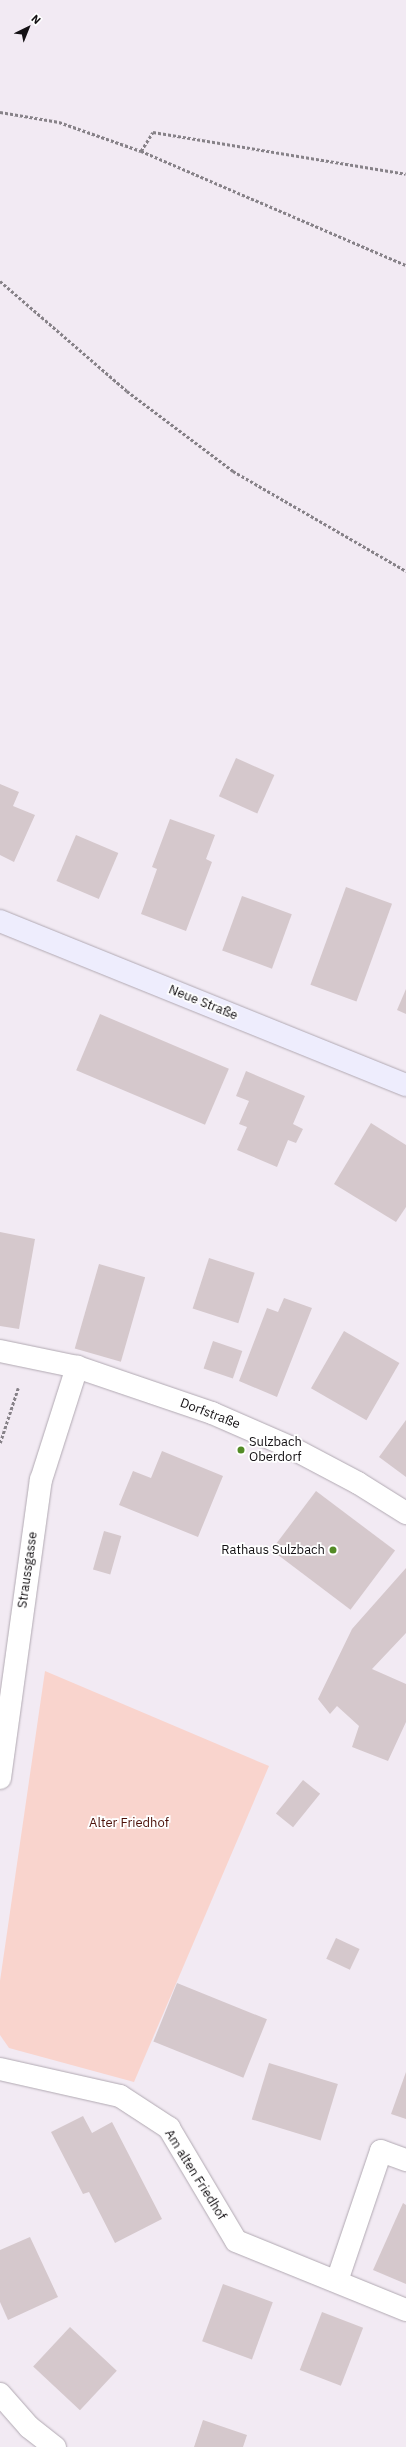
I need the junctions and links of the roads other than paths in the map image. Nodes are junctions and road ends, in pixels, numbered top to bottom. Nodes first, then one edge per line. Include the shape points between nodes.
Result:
1 (0, 921) edge
2 (406, 1085) edge
3 (0, 1352) edge
4 (77, 1367) junction
5 (406, 1513) edge
6 (0, 1778) edge
7 (0, 2069) edge
8 (406, 2160) edge
9 (337, 2281) junction
10 (406, 2310) edge
11 (0, 2394) edge
12 (55, 2447) edge

1 - 2 street, Neue Straße
3 - 4 street, Dorfstraße
4 - 5 street, Dorfstraße via 212,1413 290,1447 358,1483
4 - 6 street, Straussgasse via 41,1480
7 - 9 street, Am alten Friedhof via 120,2096 169,2128 236,2241
8 - 9 street via 380,2151
9 - 10 street, Am alten Friedhof
11 - 12 street via 29,2427

